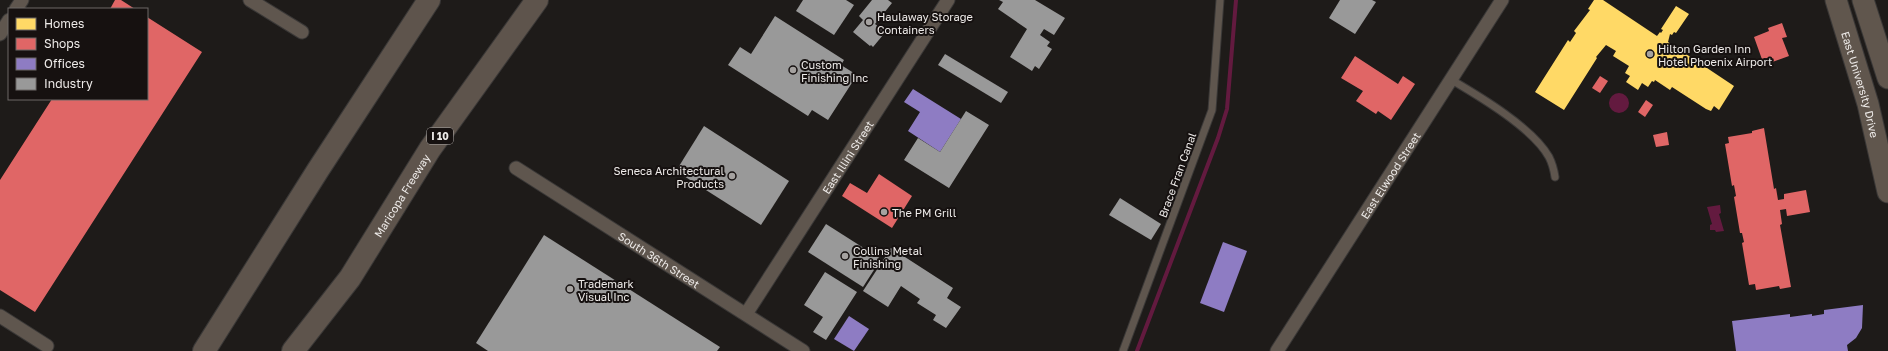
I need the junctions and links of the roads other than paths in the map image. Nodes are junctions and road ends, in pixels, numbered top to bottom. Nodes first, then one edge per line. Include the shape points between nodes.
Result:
1 (250, 0) edge
2 (429, 0) edge
3 (538, 0) edge
4 (948, 0) edge
5 (1220, 0) edge
6 (1502, 0) edge
7 (1836, 0) edge
8 (1863, 0) edge
9 (8, 22) edge
10 (302, 32) dead end
11 (0, 34) edge
12 (1888, 78) edge
13 (1450, 79) junction
14 (516, 168) dead end
15 (1555, 177) dead end
16 (1888, 192) edge
17 (350, 278) junction
18 (746, 314) junction
19 (0, 316) edge
20 (47, 346) dead end
21 (204, 351) edge
22 (294, 351) edge
23 (309, 351) edge
24 (803, 351) edge
25 (1123, 351) edge
26 (1277, 351) edge

1 - 10 street
2 - 21 highway
3 - 17 highway, Maricopa Freeway / I 10 via 430,149
4 - 18 street, East Illini Street
5 - 25 lane, Brace Fran Canal via 1212,110
6 - 13 street, East Elwood Street
7 - 16 main road, East University Drive via 1868,104
8 - 12 main road
9 - 11 street
13 - 15 lane via 1488,100 1535,139 1548,156
13 - 26 street, East Elwood Street
14 - 18 street, South 36th Street
17 - 22 highway, Maricopa Freeway / I 10
17 - 23 highway
18 - 24 street, South 36th Street
19 - 20 street

